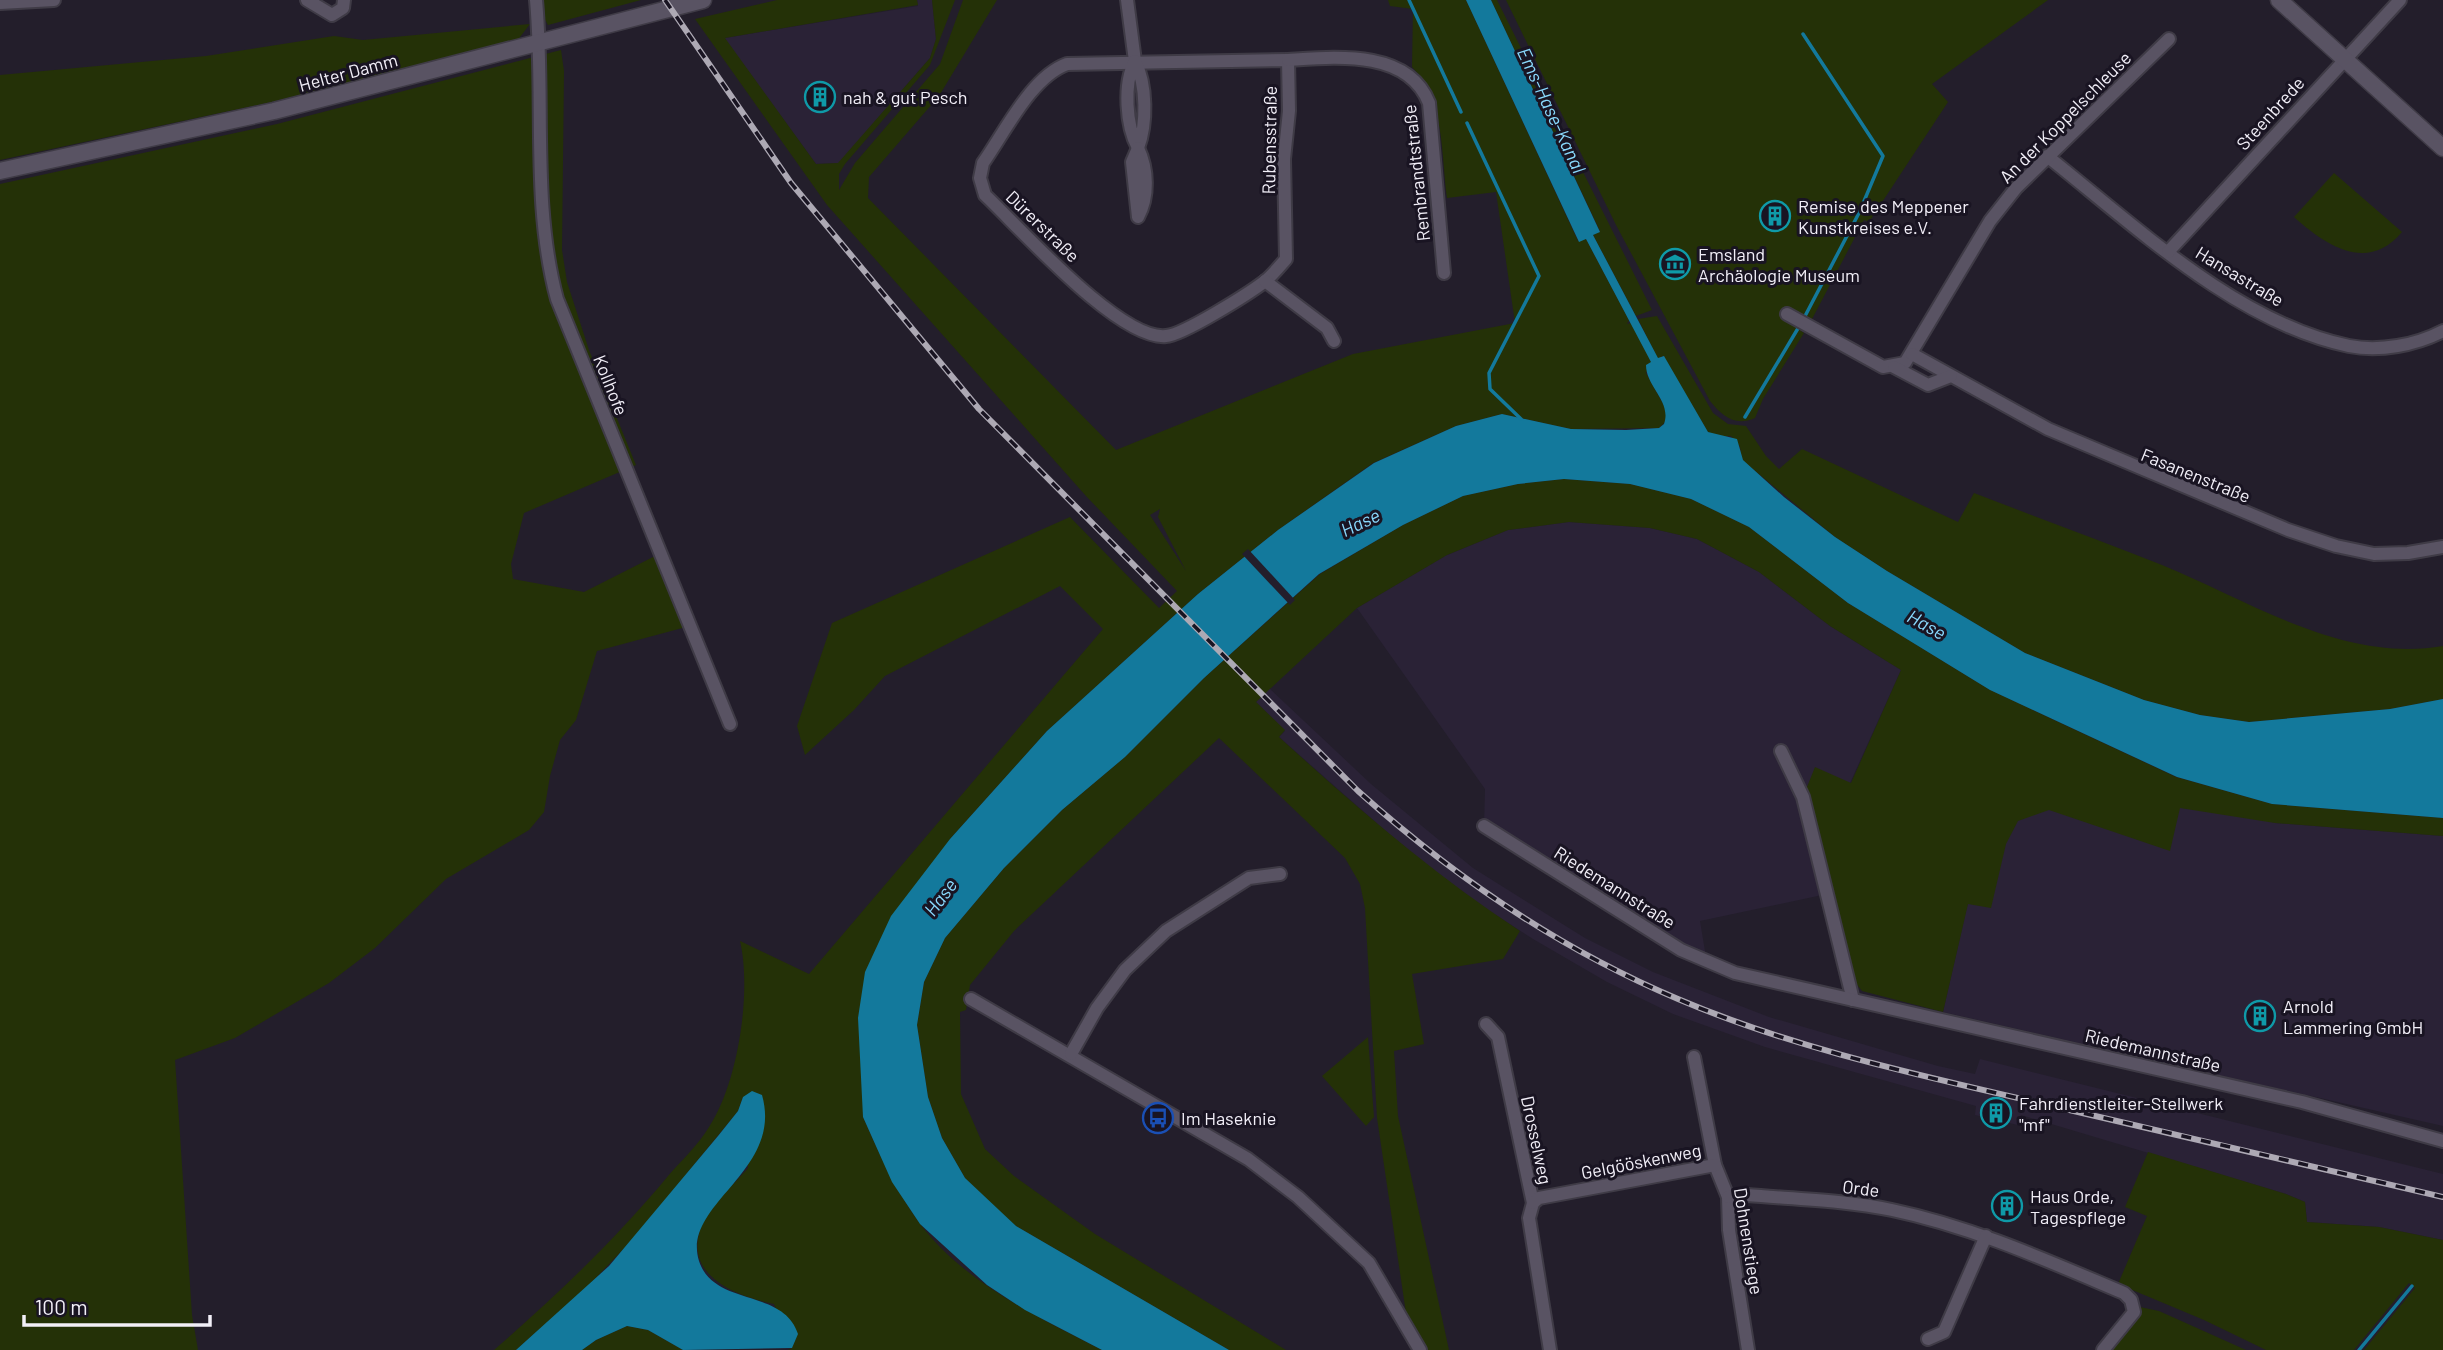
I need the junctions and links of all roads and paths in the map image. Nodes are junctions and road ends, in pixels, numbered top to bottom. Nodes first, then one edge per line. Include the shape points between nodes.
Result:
1 (54, 0) edge
2 (307, 0) edge
3 (344, 0) edge
4 (536, 0) edge
5 (703, 0) edge
6 (1127, 0) edge
7 (2279, 0) edge
8 (2400, 0) edge
9 (0, 3) edge
10 (2169, 39) dead end
11 (540, 42) junction
12 (2344, 59) junction
13 (1288, 60) junction
14 (1135, 61) junction
15 (1138, 148) dead end
16 (2443, 148) edge
17 (2047, 156) junction
18 (0, 170) edge
19 (2168, 252) junction
20 (1444, 272) dead end
21 (1265, 281) junction
22 (1791, 316) dead end
23 (2443, 331) edge
24 (1168, 336) joint
25 (1334, 341) dead end
26 (1912, 354) junction
27 (1894, 367) junction
28 (1951, 376) junction
29 (2443, 547) edge
30 (730, 724) dead end
31 (1780, 751) dead end
32 (1484, 826) dead end
33 (1280, 874) dead end
34 (971, 999) dead end
35 (1853, 1000) junction
36 (1486, 1024) dead end
37 (1071, 1054) junction
38 (1694, 1057) dead end
39 (2443, 1142) edge
40 (1715, 1165) junction
41 (1728, 1197) junction
42 (1533, 1203) junction
43 (1986, 1236) junction
44 (1928, 1339) dead end
45 (1420, 1350) edge
46 (1550, 1350) edge
47 (1748, 1350) edge
48 (2103, 1350) edge

1 - 9 street
2 - 3 street via 332,15
4 - 11 street, Kollhofe
5 - 11 street, Helter Damm
6 - 14 street
7 - 12 street
8 - 12 street, Steenbrede
10 - 17 street, An der Koppelschleuse
11 - 18 street, Helter Damm via 274,111
11 - 30 street, Kollhofe via 543,232 557,299
12 - 16 street
12 - 19 street, Steenbrede
13 - 14 street, Rubensstraße
13 - 20 street, Rembrandtstraße via 1386,63 1421,85 1429,103
13 - 21 street, Rubensstraße via 1286,259
14 - 15 street via 1142,74 1144,133
14 - 24 street, Dürerstraße via 1067,64 1052,69 983,163 980,177 985,195 1114,317 1149,335
17 - 19 street, Hansastraße
17 - 26 street, An der Koppelschleuse via 1990,221
19 - 23 street, Hansastraße via 2253,307 2329,340 2387,347 2425,340
21 - 24 street, Rubensstraße
21 - 25 street via 1327,328
22 - 27 street via 1884,367
26 - 27 street, An der Koppelschleuse
26 - 28 street, Fasanenstraße
27 - 28 street via 1928,385
28 - 29 street, Fasanenstraße via 2101,454 2288,530 2374,554
31 - 35 street via 1803,797
32 - 35 street, Riedemannstraße via 1707,963
33 - 37 street via 1249,878 1167,930 1125,970
34 - 37 street
35 - 39 street, Riedemannstraße via 2301,1102
36 - 42 street, Drosselweg via 1498,1037
37 - 45 street via 1248,1159 1313,1209 1369,1263
38 - 40 street, Dohnenstiege
40 - 41 street, Dohnenstiege
40 - 42 street, Gelgööskenweg via 1539,1198
41 - 43 street, Orde via 1747,1195 1891,1210
41 - 47 street, Dohnenstiege
42 - 46 street, Drosselweg via 1529,1218
43 - 44 street via 1944,1332
43 - 48 street, Orde via 2124,1293 2134,1312

